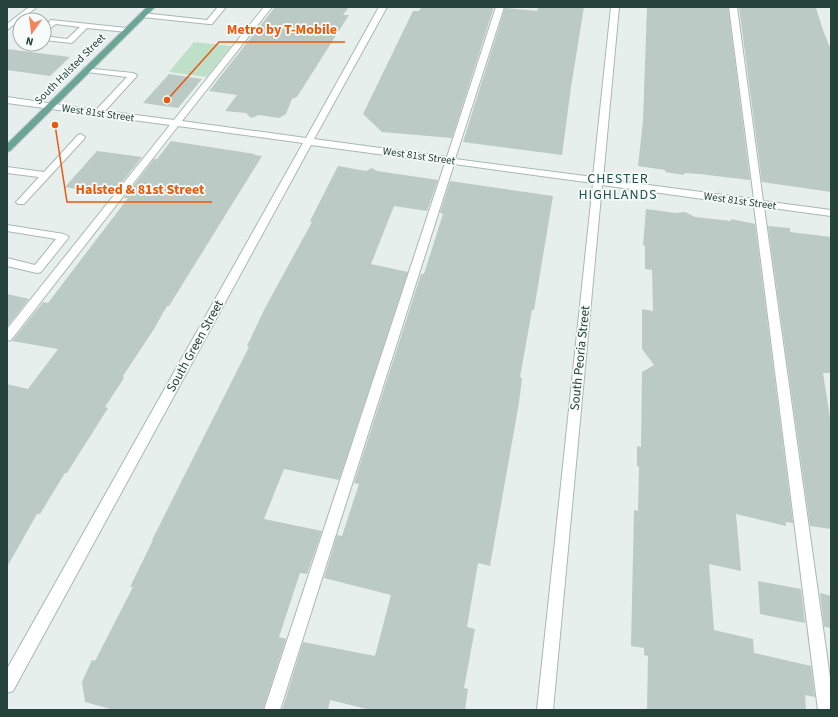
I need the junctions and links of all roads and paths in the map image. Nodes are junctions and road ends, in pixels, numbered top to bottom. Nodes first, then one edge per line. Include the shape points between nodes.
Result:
1 (33, 7) edge
2 (150, 7) edge
3 (222, 7) edge
4 (268, 7) edge
5 (384, 7) edge
6 (500, 7) edge
7 (615, 7) edge
8 (733, 7) edge
9 (142, 15) junction
10 (52, 24) edge
11 (86, 26) junction
12 (7, 28) edge
13 (127, 30) junction
14 (52, 39) edge
15 (87, 70) junction
16 (7, 100) edge
17 (50, 106) junction
18 (99, 112) junction
19 (176, 124) junction
20 (81, 137) dead end
21 (309, 141) junction
22 (7, 149) edge
23 (451, 161) junction
24 (7, 170) edge
25 (46, 175) junction
26 (598, 181) junction
27 (22, 202) dead end
28 (760, 204) junction
29 (831, 213) edge
30 (7, 228) edge
31 (57, 244) junction
32 (77, 247) junction
33 (7, 262) edge
34 (7, 337) edge
35 (7, 685) edge
36 (272, 710) edge
37 (545, 710) edge
38 (826, 710) edge

1 - 12 street
2 - 9 main road, South Halsted Street
3 - 9 street via 209,22
4 - 19 street
5 - 21 street, South Green Street
6 - 23 street
7 - 26 street, South Peoria Street
8 - 28 street
9 - 13 main road, South Halsted Street
10 - 11 street
11 - 13 street
11 - 14 street via 69,41
13 - 15 main road, South Halsted Street
15 - 17 main road, South Halsted Street
15 - 18 street via 133,75
16 - 17 street, West 81st Street
17 - 18 street, West 81st Street
17 - 22 main road, South Halsted Street
18 - 19 street, West 81st Street
19 - 21 street, West 81st Street
19 - 32 street
20 - 25 street
21 - 23 street, West 81st Street
21 - 35 street, South Green Street
23 - 26 street, West 81st Street
23 - 36 street
24 - 25 street
25 - 27 street
26 - 28 street, West 81st Street
26 - 37 street, South Peoria Street
28 - 29 street, West 81st Street
28 - 38 street
30 - 31 street via 64,237
31 - 32 street
31 - 33 street via 37,269
32 - 34 street

